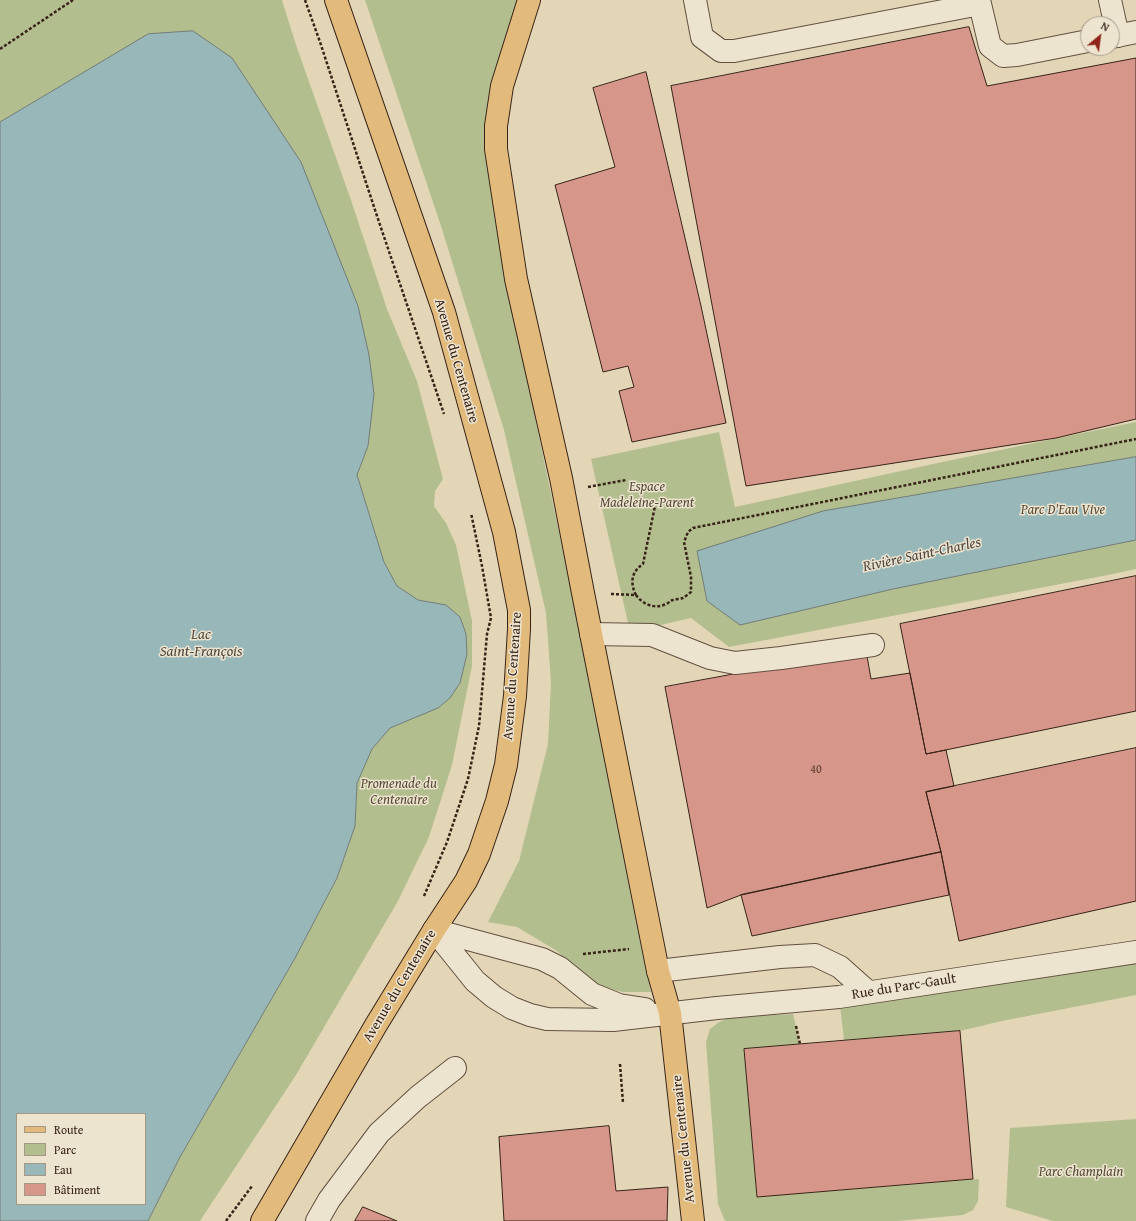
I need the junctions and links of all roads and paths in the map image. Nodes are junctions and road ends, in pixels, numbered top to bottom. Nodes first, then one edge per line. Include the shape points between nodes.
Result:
1 (73, 0) edge
2 (305, 0) edge
3 (336, 0) edge
4 (529, 0) edge
5 (695, 0) edge
6 (1110, 0) edge
7 (1122, 35) edge
8 (1080, 43) edge
9 (0, 49) edge
10 (445, 417) dead end
11 (1136, 439) edge
12 (626, 480) dead end
13 (588, 487) dead end
14 (655, 506) dead end
15 (471, 512) dead end
16 (611, 594) dead end
17 (636, 595) junction
18 (591, 634) junction
19 (873, 645) dead end
20 (421, 901) dead end
21 (434, 930) junction
22 (1136, 952) edge
23 (658, 971) junction
24 (868, 992) junction
25 (670, 1013) junction
26 (795, 1021) dead end
27 (800, 1044) dead end
28 (620, 1064) dead end
29 (455, 1068) dead end
30 (623, 1103) dead end
31 (253, 1183) dead end
32 (263, 1220) edge
33 (226, 1221) edge
34 (316, 1221) edge
35 (693, 1221) edge

1 - 9 path
2 - 10 path
3 - 21 main road, Avenue du Centenaire via 444,312 504,532 519,610 515,696 506,765 497,801 479,854 466,881
4 - 18 main road, Avenue du Centenaire via 502,86 496,126 496,149 516,280 561,478
5 - 8 street via 702,37 722,51 734,51 980,4 990,46 1003,56
6 - 7 street
11 - 17 path via 693,528 688,532 684,542 691,577 691,592 683,598 661,606 647,605
12 - 13 path
14 - 17 path via 643,564 637,567 633,574 633,589
15 - 20 path via 491,618 487,634 479,726 468,780 450,835
16 - 17 path
18 - 19 street via 652,635 710,658 735,663
18 - 23 main road, Avenue du Centenaire
21 - 25 street via 542,959 560,968 592,994 619,1005
21 - 25 street via 475,981 494,998 530,1015 547,1019 613,1020
21 - 32 main road, Avenue du Centenaire
22 - 24 street, Rue du Parc-Gault
23 - 24 street via 815,955 840,967
23 - 25 main road, Avenue du Centenaire
24 - 25 street, Rue du Parc-Gault
25 - 35 main road, Avenue du Centenaire
26 - 27 path
28 - 30 path
29 - 34 street via 418,1097 379,1133
31 - 33 path

